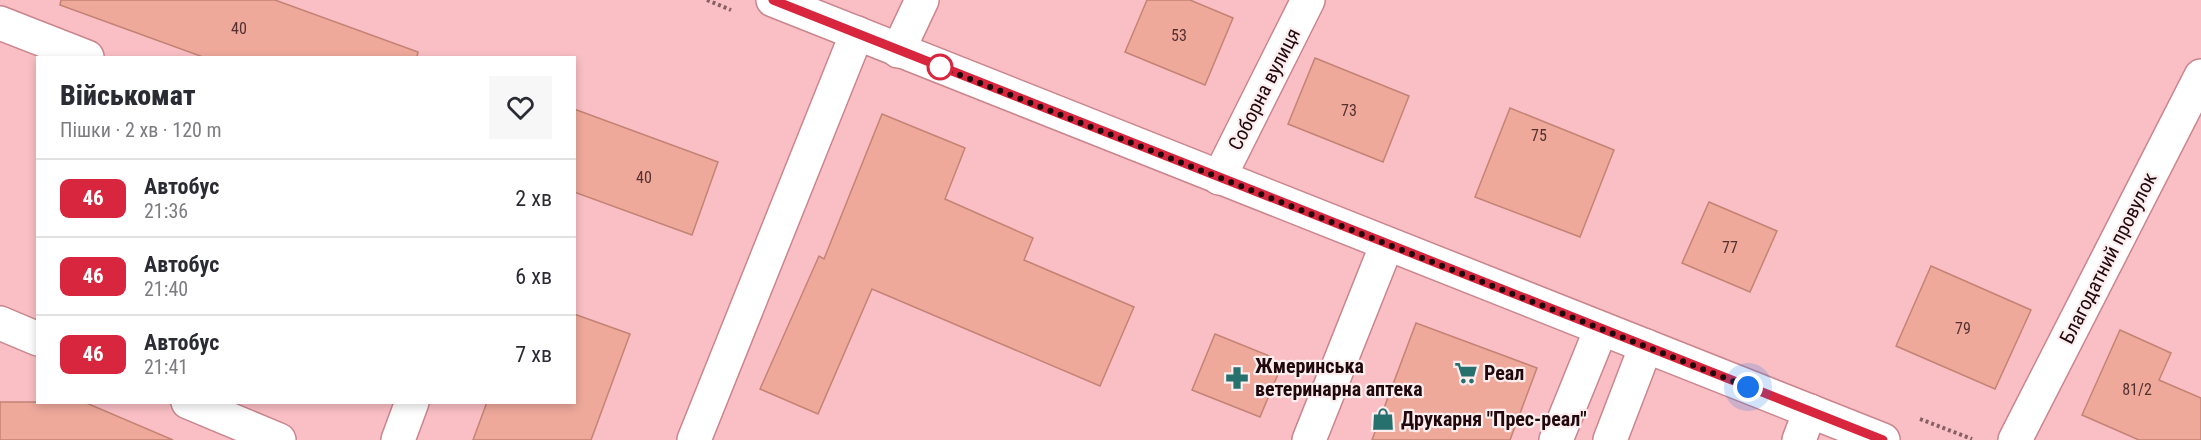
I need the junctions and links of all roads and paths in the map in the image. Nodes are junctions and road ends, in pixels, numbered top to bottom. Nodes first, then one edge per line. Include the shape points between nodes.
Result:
1 (773, 0) edge
2 (922, 0) edge
3 (1308, 0) edge
4 (0, 23) edge
5 (857, 33) junction
6 (898, 51) junction
7 (84, 56) edge
8 (2201, 76) edge
9 (1219, 178) junction
10 (1387, 244) junction
11 (0, 323) edge
12 (1601, 329) junction
13 (36, 338) edge
14 (1646, 346) junction
15 (193, 404) edge
16 (411, 404) edge
17 (1805, 426) edge
18 (279, 440) edge
19 (398, 440) edge
20 (694, 440) edge
21 (1308, 440) edge
22 (1556, 440) edge
23 (1610, 440) edge
24 (1883, 440) edge
25 (2015, 440) edge

1 - 5 street
2 - 6 street
3 - 9 street, Соборна вулиця
4 - 7 street
5 - 6 street
5 - 20 street
6 - 9 street
8 - 25 street, Благодатний провулок
9 - 10 street
10 - 12 street
10 - 21 street
11 - 13 street
12 - 14 street
12 - 22 street
14 - 17 street
14 - 23 street
15 - 18 street
16 - 19 street
17 - 24 street

